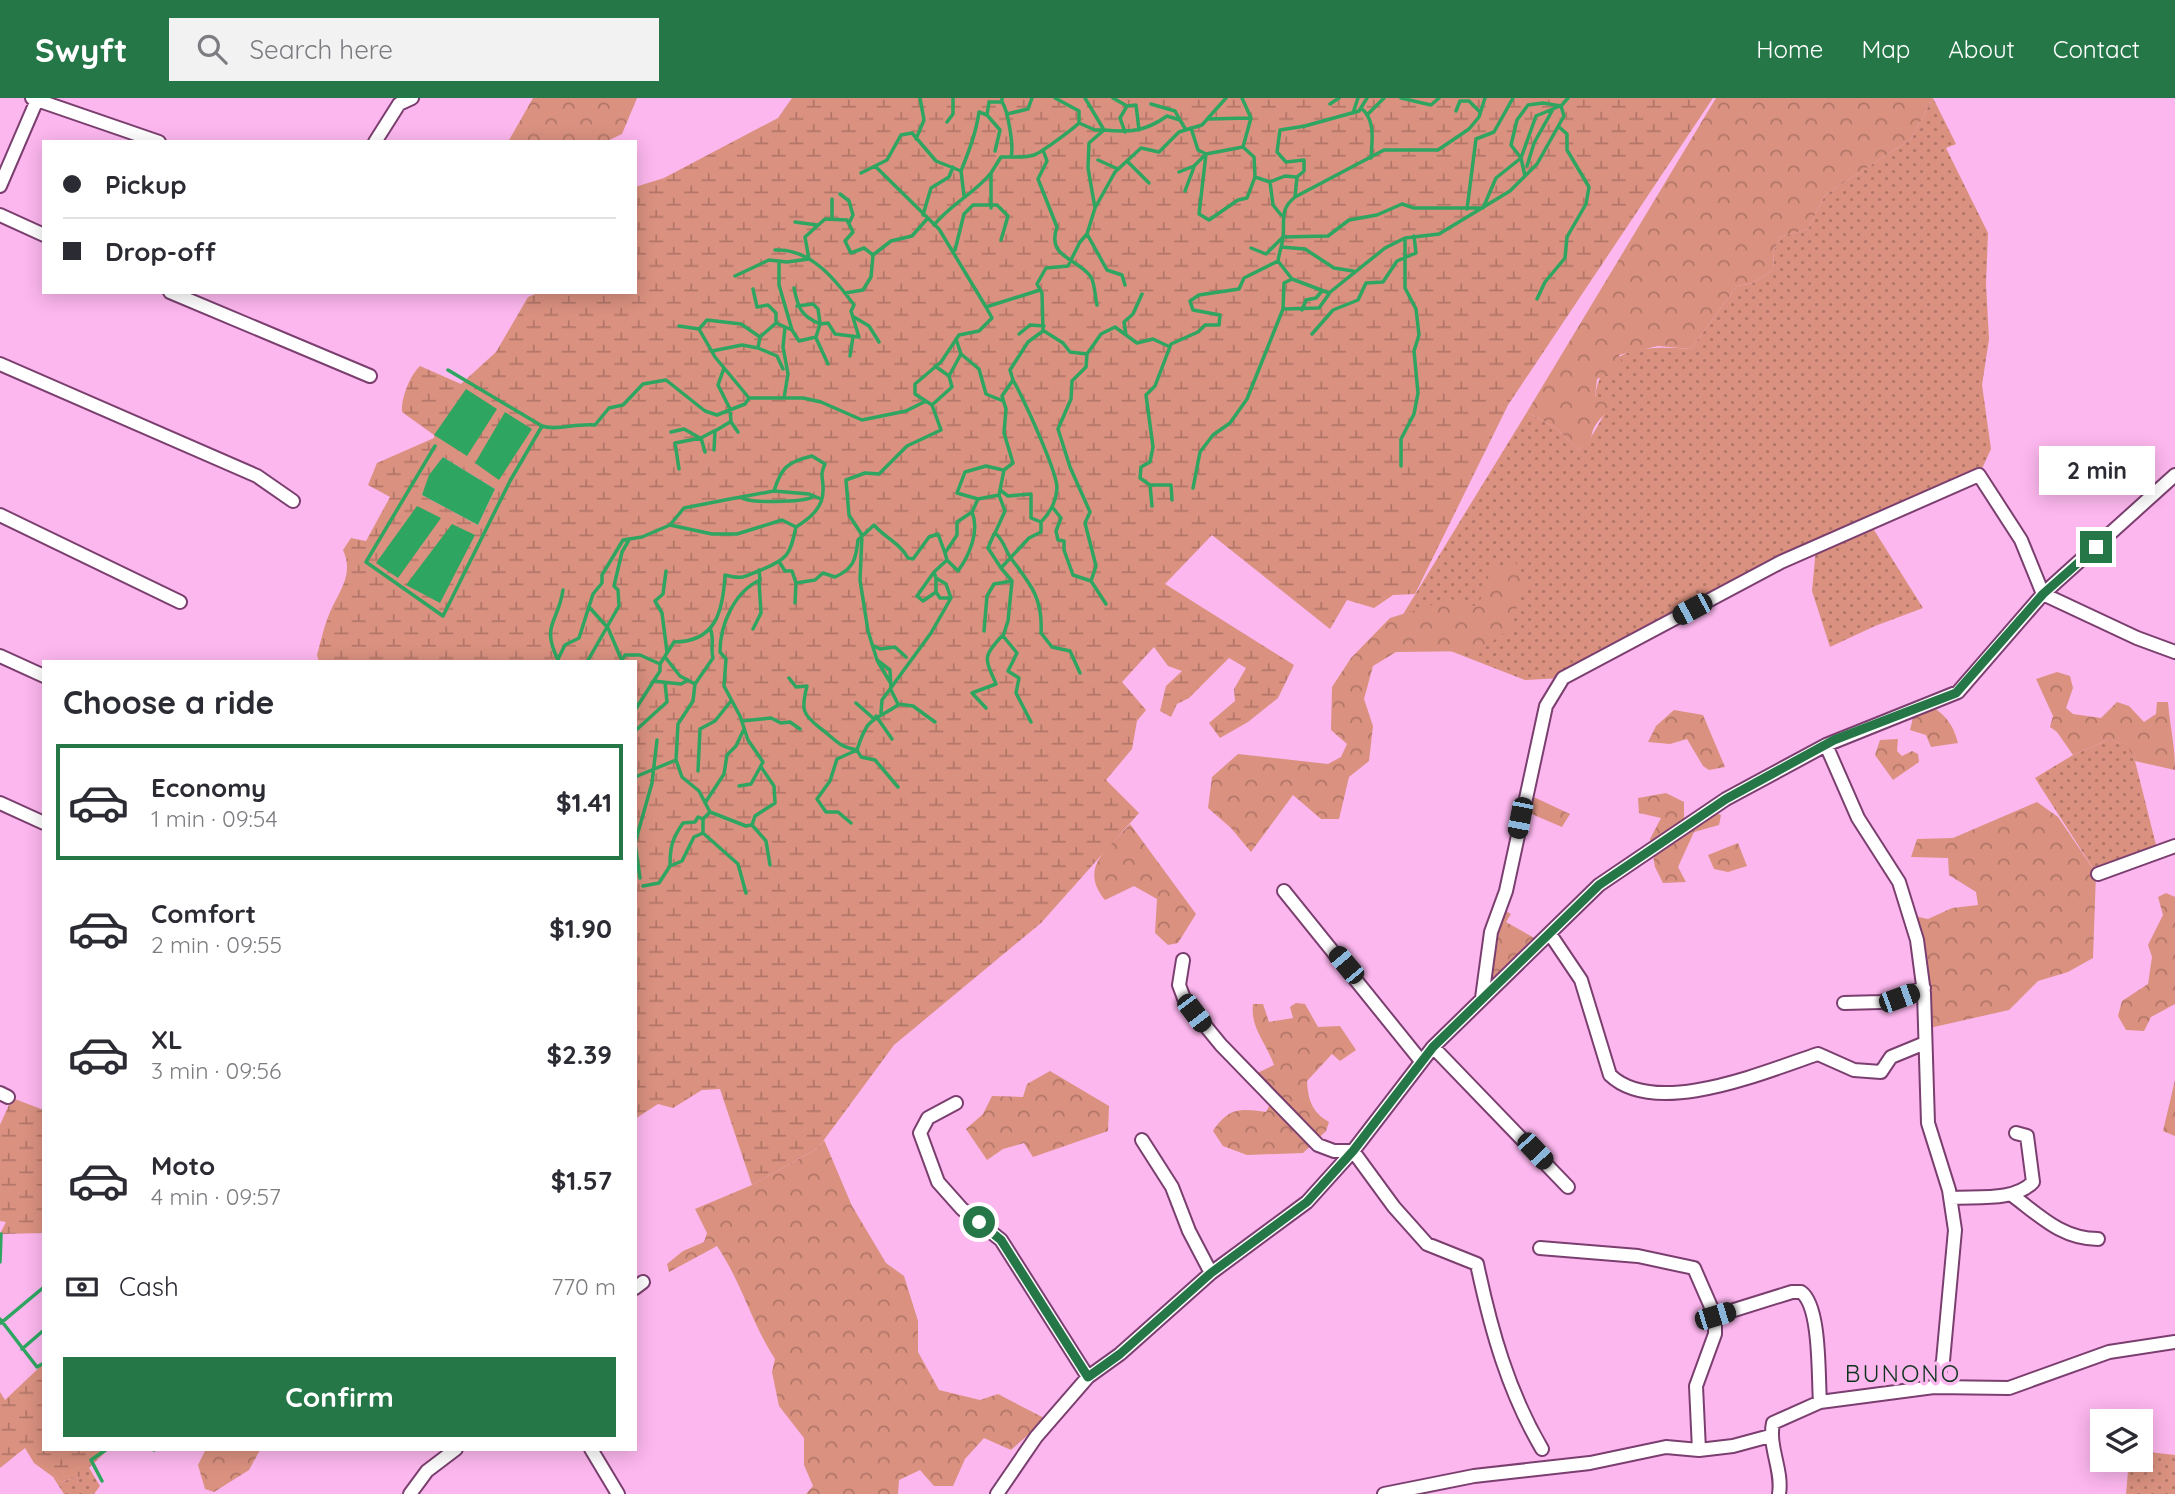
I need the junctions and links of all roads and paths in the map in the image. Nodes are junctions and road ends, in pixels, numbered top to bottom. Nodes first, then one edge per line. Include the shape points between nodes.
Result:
1 (412, 98) edge
2 (35, 99) edge
3 (153, 140) edge
4 (376, 140) edge
5 (0, 186) edge
6 (0, 215) edge
7 (42, 233) edge
8 (175, 294) edge
9 (0, 364) edge
10 (370, 376) dead end
11 (2175, 475) edge
12 (293, 501) dead end
13 (0, 515) edge
14 (2043, 594) junction
15 (180, 602) dead end
16 (2175, 652) edge
17 (0, 656) edge
18 (42, 675) edge
19 (1826, 745) junction
20 (0, 803) edge
21 (42, 822) edge
22 (2175, 846) edge
23 (2098, 874) dead end
24 (1284, 891) dead end
25 (1550, 934) junction
26 (1183, 960) dead end
27 (1924, 988) junction
28 (1482, 998) junction
29 (1844, 1003) dead end
30 (1926, 1043) junction
31 (1433, 1047) junction
32 (1421, 1061) junction
33 (956, 1103) dead end
34 (2016, 1133) dead end
35 (1142, 1140) dead end
36 (1353, 1151) junction
37 (1568, 1186) dead end
38 (2012, 1195) junction
39 (1951, 1198) junction
40 (2098, 1239) dead end
41 (1540, 1248) dead end
42 (1211, 1273) junction
43 (1715, 1316) junction
44 (2175, 1342) edge
45 (1088, 1377) junction
46 (1934, 1387) junction
47 (1820, 1402) junction
48 (1770, 1436) junction
49 (1542, 1449) dead end
50 (1699, 1450) junction
51 (453, 1451) edge
52 (593, 1451) edge
53 (410, 1494) edge
54 (618, 1494) edge
55 (997, 1494) edge
56 (1384, 1494) edge
57 (1779, 1494) edge

1 - 4 street via 399,104
2 - 3 street
2 - 5 street
6 - 7 street
8 - 10 street
9 - 12 street via 257,476
11 - 14 street
13 - 15 street
14 - 16 street
14 - 19 street via 1956,693
14 - 28 street via 2021,540 1979,475 1781,562 1563,678 1546,706 1506,891 1491,932
17 - 18 street
19 - 25 street via 1726,799 1647,852 1599,885
19 - 27 street via 1858,818 1899,882 1917,940
20 - 21 street
22 - 23 street
24 - 32 street
25 - 28 street
25 - 30 street via 1581,980 1610,1075 1635,1090 1677,1092 1714,1087 1818,1054 1854,1070 1881,1072 1892,1056
26 - 36 street via 1179,985 1185,1001 1221,1045 1318,1145
27 - 29 street via 1881,1002
27 - 30 street
28 - 31 street
30 - 39 street via 1928,1123
31 - 32 street
31 - 37 street
32 - 36 street
33 - 45 street via 928,1118 920,1133 938,1182 962,1209 1001,1240
34 - 38 street via 2028,1136 2033,1182
35 - 42 street via 1172,1187
36 - 42 street via 1307,1202
36 - 49 street via 1427,1244 1478,1264 1499,1353 1521,1412
38 - 39 street
38 - 40 street via 2061,1232
39 - 46 street via 1955,1251 1943,1361
41 - 43 street via 1638,1256 1694,1268
42 - 45 street
43 - 47 street via 1792,1292 1807,1296 1815,1325
43 - 50 street via 1715,1334 1696,1386
44 - 46 street via 2109,1352 2009,1388
45 - 55 street via 1041,1431
46 - 47 street
47 - 48 street via 1773,1423
48 - 50 street
48 - 57 street via 1780,1475
50 - 56 street via 1666,1447
51 - 53 street via 428,1471
52 - 54 street

